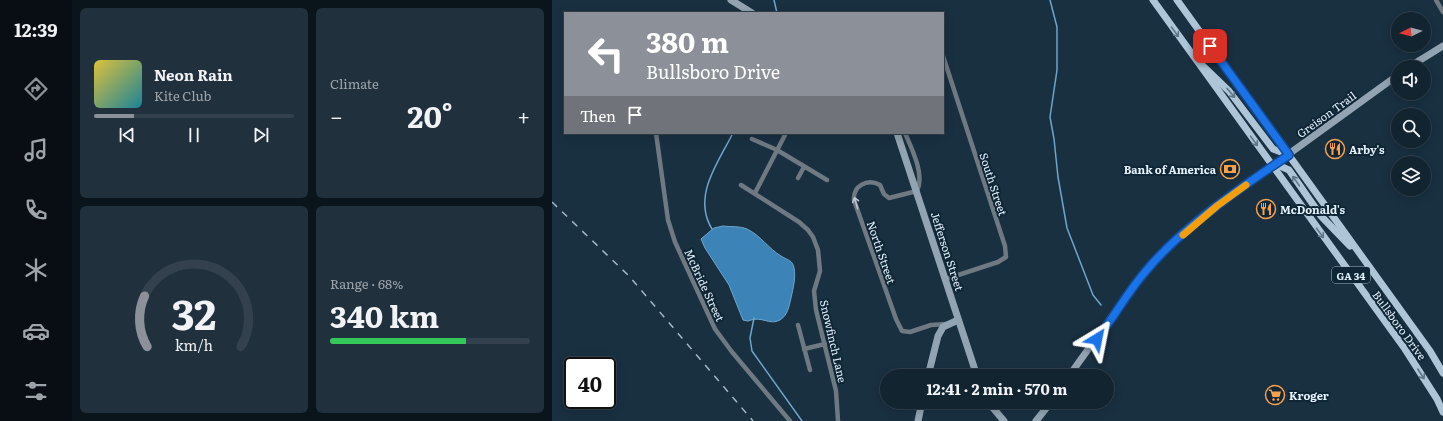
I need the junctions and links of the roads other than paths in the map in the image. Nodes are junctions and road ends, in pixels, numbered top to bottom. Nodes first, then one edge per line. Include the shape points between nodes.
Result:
1 (731, 0) edge
2 (1152, 0) edge
3 (1177, 0) edge
4 (1436, 0) edge
5 (750, 12) edge
6 (1443, 12) edge
7 (1443, 46) edge
8 (1193, 56) junction
9 (944, 59) edge
10 (1420, 60) edge
11 (1391, 80) edge
12 (656, 134) edge
13 (785, 134) edge
14 (897, 134) edge
15 (905, 134) edge
16 (752, 139) dead end
17 (777, 150) junction
18 (1289, 155) junction
19 (1272, 166) junction
20 (804, 167) junction
21 (798, 178) dead end
22 (827, 180) dead end
23 (741, 185) dead end
24 (917, 192) junction
25 (755, 193) junction
26 (1358, 252) junction
27 (946, 278) junction
28 (958, 320) junction
29 (949, 324) junction
30 (798, 326) dead end
31 (825, 344) junction
32 (804, 349) junction
33 (930, 369) edge
34 (975, 369) edge
35 (1074, 369) edge
36 (810, 370) dead end
37 (1443, 373) edge
38 (921, 409) edge
39 (994, 409) edge
40 (1045, 409) edge
41 (1443, 412) edge
42 (790, 421) edge
43 (838, 421) edge
44 (918, 421) edge
45 (1004, 421) edge
46 (1036, 421) edge

1 - 5 street
2 -> 8 main road, Bullsboro Drive / GA 34
3 - 18 main road, Bullsboro Drive / GA 34
4 - 6 street
7 - 10 street
8 -> 18 main road via 1229,91 1273,149
8 -> 19 main road, Bullsboro Drive / GA 34
9 - 27 street, South Street via 1005,246 1006,257 998,262
11 - 18 street, Greison Trail
12 - 42 street, McBride Street via 668,220 678,250 715,329
13 - 17 street
14 - 24 street, Jefferson Street
15 - 24 street via 919,175 920,184
16 - 17 street
17 - 20 street
17 - 25 street
18 - 19 street, Greison Trail
18 - 26 main road, Bullsboro Drive / GA 34
26 -> 19 main road via 1321,216 1289,170
19 - 35 street, Greison Trail via 1217,206 1164,252 1127,295
19 -> 41 main road, Bullsboro Drive / GA 34 via 1405,349
20 - 21 street
20 - 22 street
23 - 25 street, Snowfinch Lane
24 - 27 street, Jefferson Street
29 -> 24 street, North Street via 931,325 906,332 902,330 854,200 860,185 872,182 880,185 889,198
25 - 31 street, Snowfinch Lane via 798,222 813,238 818,250 820,271 814,298
26 - 37 main road, Bullsboro Drive / GA 34 via 1430,351
27 - 28 street, Jefferson Street
28 - 29 street
28 - 34 street, Jefferson Street
29 - 33 street via 938,336
30 - 32 street
31 - 32 street
31 - 43 street, Snowfinch Lane via 836,391
32 - 36 street
38 - 44 street
39 - 45 street
40 - 46 street

